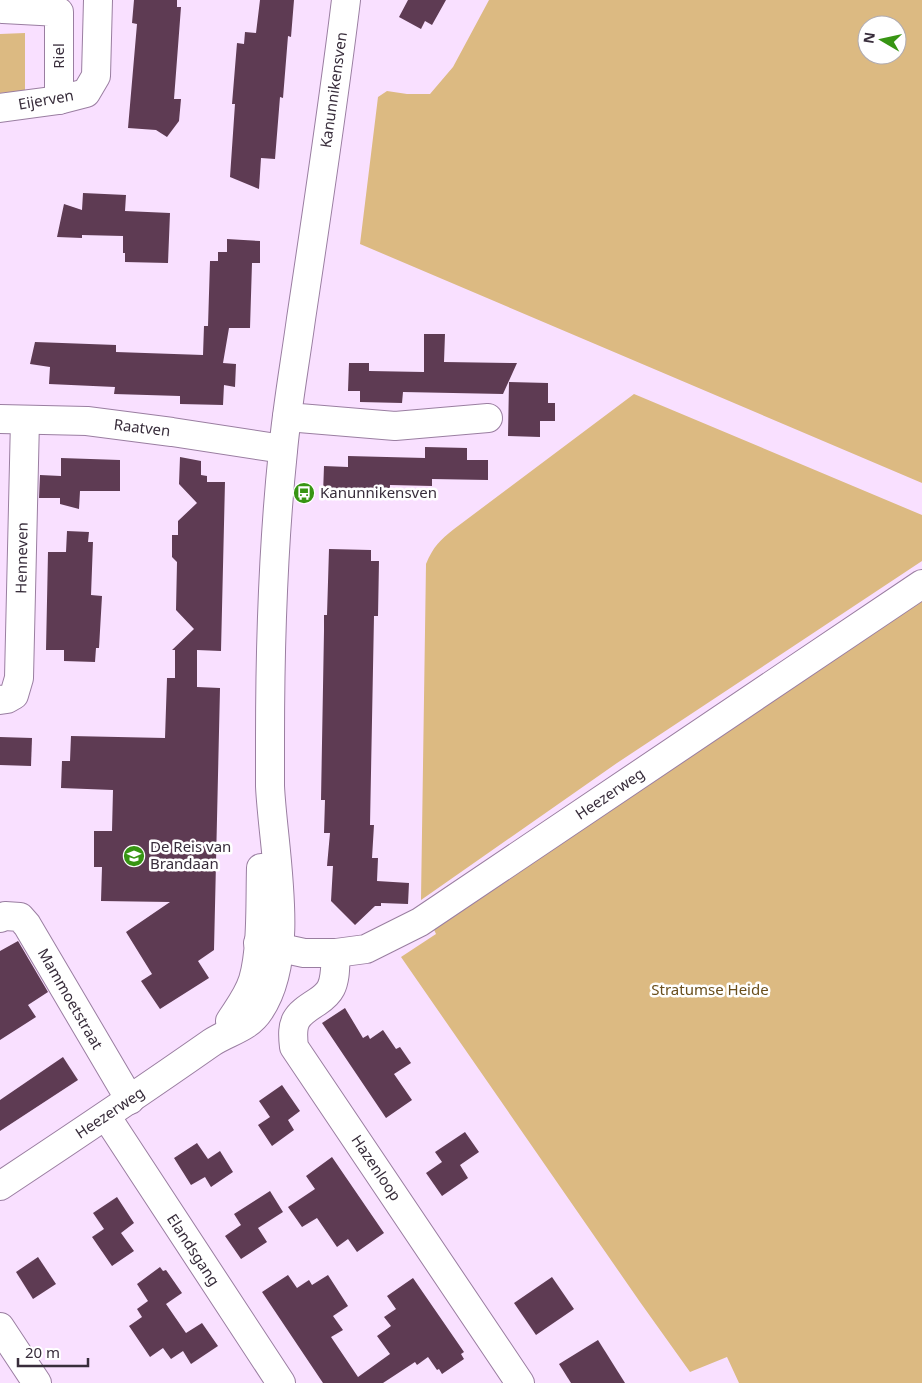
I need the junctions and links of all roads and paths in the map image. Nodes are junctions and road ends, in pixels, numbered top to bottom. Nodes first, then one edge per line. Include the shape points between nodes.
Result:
1 (3, 0) edge
2 (98, 0) edge
3 (346, 0) edge
4 (59, 100) junction
5 (0, 108) edge
6 (287, 417) junction
7 (488, 418) dead end
8 (12, 419) edge
9 (283, 449) junction
10 (922, 584) edge
11 (7, 698) edge
12 (0, 918) edge
13 (269, 946) junction
14 (336, 953) junction
15 (130, 1100) junction
16 (106, 1116) junction
17 (0, 1186) edge
18 (0, 1328) edge
19 (510, 1380) edge
20 (36, 1383) edge
21 (281, 1383) edge

1 - 4 street, Riel via 4,9 59,12
2 - 4 street, Eijerven via 96,76 86,93
3 - 6 street, Kanunnikensven
4 - 5 street, Eijerven
6 - 7 street via 395,426
6 - 9 street, Kanunnikensven
8 - 9 street, Raatven via 87,421
8 - 11 street, Henneven via 19,678
9 - 13 street, Kanunnikensven via 272,590 270,787 263,825
10 - 14 street, Heezerweg via 420,922 366,949
12 - 15 street, Mammoetstraat via 20,917 27,926
13 - 14 street, Heezerweg
13 - 15 street, Heezerweg via 244,1002 218,1039
14 - 19 street, Hazenloop via 331,988 326,996 305,1009 297,1019 292,1029 294,1047
15 - 16 street, Heezerweg
16 - 17 street, Heezerweg
16 - 21 street, Elandsgang
18 - 20 street

